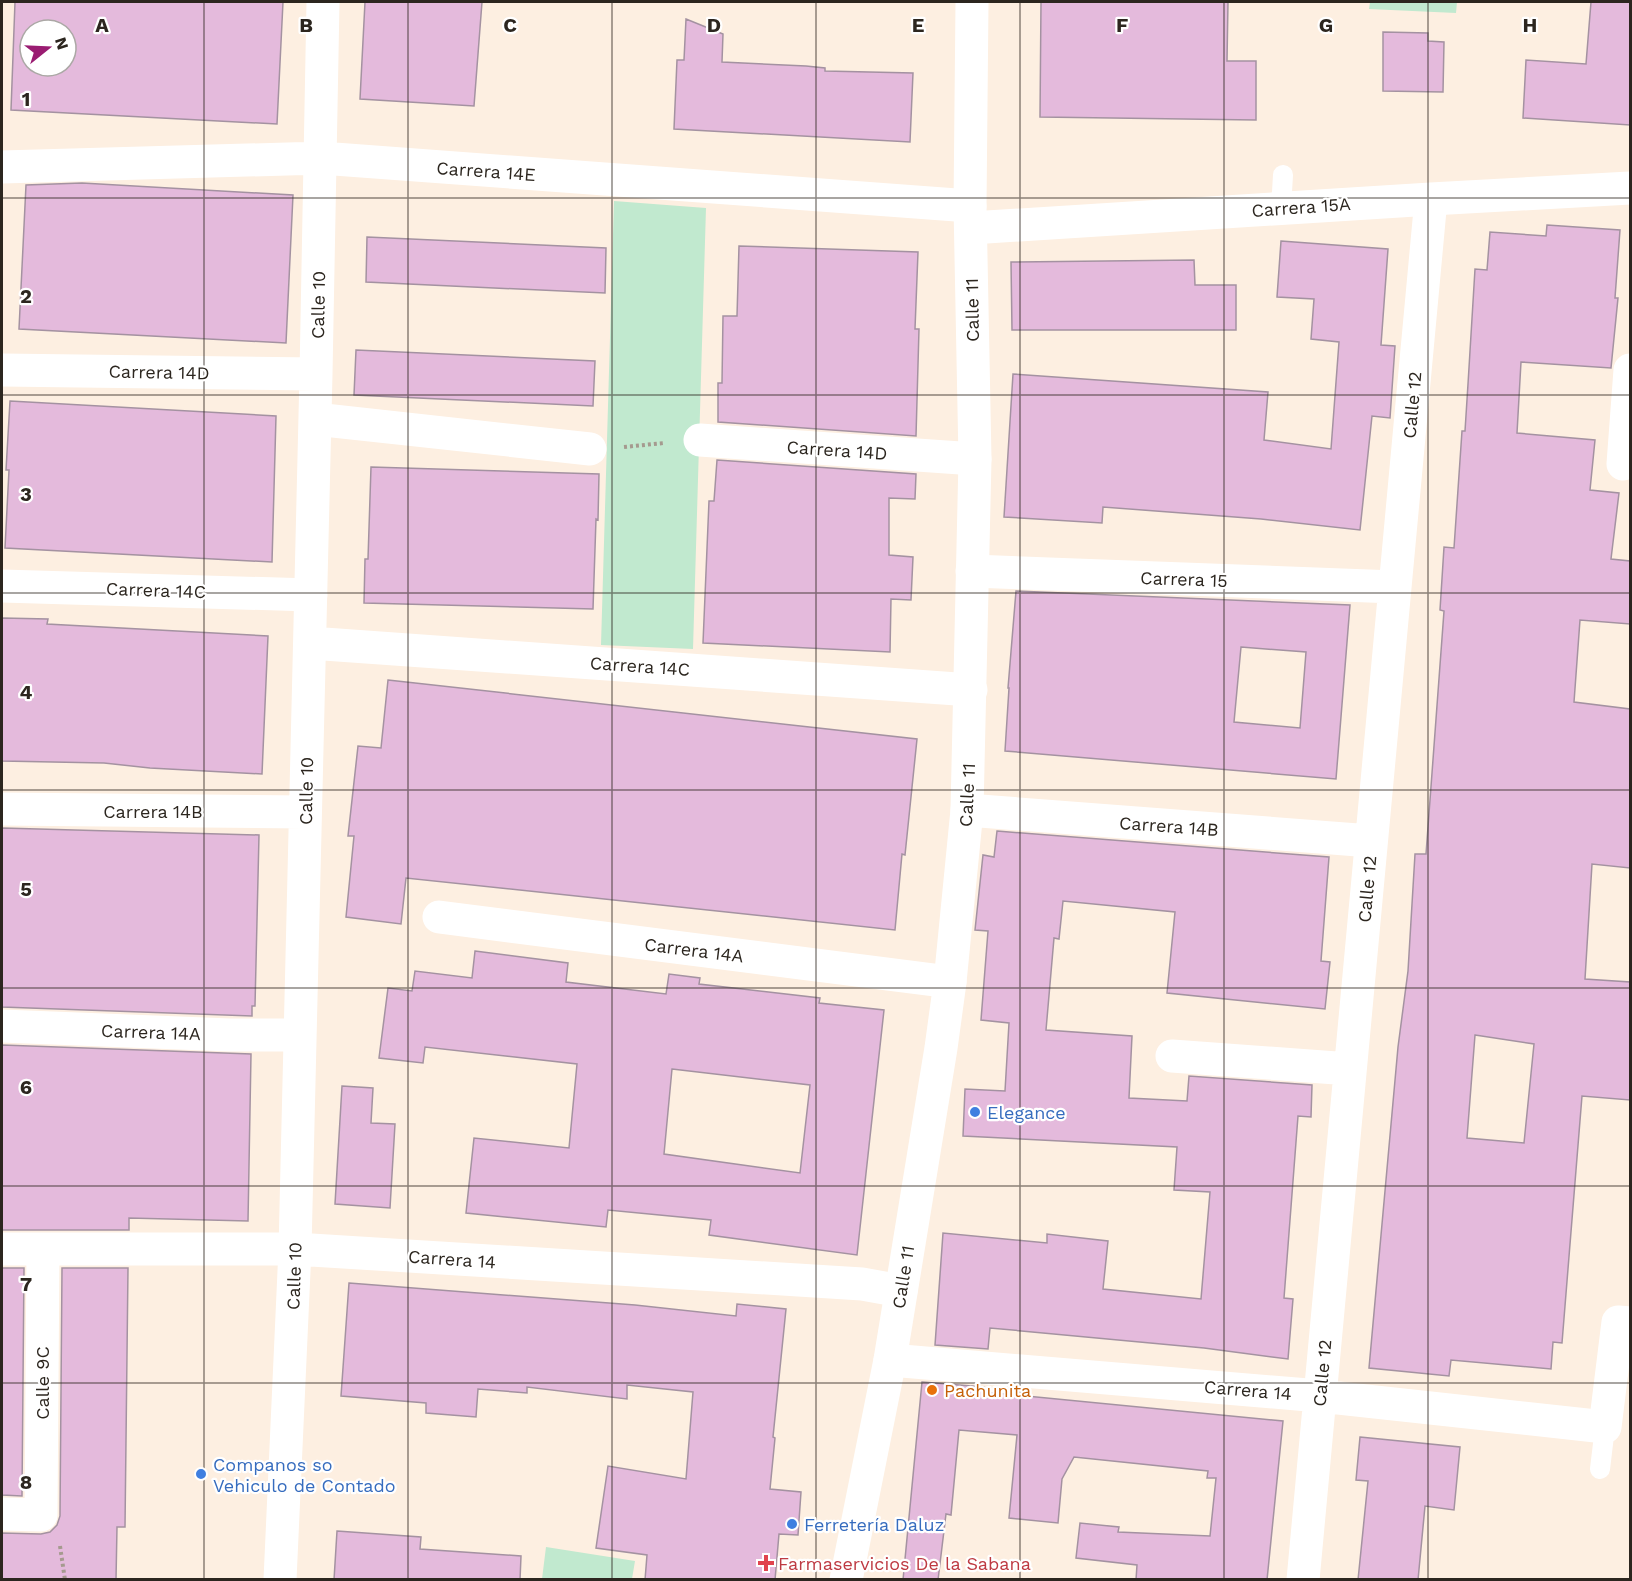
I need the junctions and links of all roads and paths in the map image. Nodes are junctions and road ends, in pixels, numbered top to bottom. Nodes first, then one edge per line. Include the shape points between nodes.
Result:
1 (323, 2) edge
2 (972, 2) edge
3 (321, 159) junction
4 (2, 167) edge
5 (1282, 175) dead end
6 (1630, 188) edge
7 (1431, 199) junction
8 (1281, 209) junction
9 (970, 217) junction
10 (2, 370) edge
11 (1630, 370) edge
12 (316, 374) junction
13 (315, 420) junction
14 (700, 440) joint
15 (590, 449) joint
16 (975, 459) junction
17 (1623, 464) dead end
18 (972, 571) junction
19 (2, 586) edge
20 (1395, 587) junction
21 (310, 595) junction
22 (310, 643) junction
23 (971, 690) junction
24 (2, 809) edge
25 (967, 810) junction
26 (305, 812) junction
27 (1371, 841) junction
28 (439, 917) dead end
29 (950, 982) junction
30 (2, 1026) edge
31 (300, 1035) junction
32 (1172, 1056) dead end
33 (1350, 1069) junction
34 (2, 1249) edge
35 (295, 1249) junction
36 (43, 1250) junction
37 (901, 1291) junction
38 (1624, 1323) edge
39 (890, 1360) junction
40 (1320, 1396) junction
41 (1605, 1428) junction
42 (1600, 1469) dead end
43 (2, 1514) edge
44 (280, 1580) edge
45 (846, 1580) edge
46 (1303, 1580) edge

1 - 3 street, Calle 10
2 - 9 street, Calle 11
3 - 4 street, Carrera 14E
3 - 9 street, Carrera 14E
3 - 12 street, Calle 10
5 - 8 lane
6 - 7 street, Carrera 15A
7 - 8 street, Carrera 15A
7 - 20 street, Calle 12
8 - 9 street, Carrera 15A
9 - 16 street, Calle 11
10 - 12 street, Carrera 14D
11 - 17 street
12 - 13 street, Calle 10
13 - 15 street
13 - 21 street, Calle 10
14 - 15 path
14 - 16 street, Carrera 14D
16 - 18 street, Calle 11
18 - 20 street, Carrera 15
18 - 23 street, Calle 11
19 - 21 street, Carrera 14C
20 - 27 street, Calle 12
21 - 22 street, Calle 10
22 - 23 street, Carrera 14C
22 - 26 street, Calle 10
23 - 25 street, Calle 11
24 - 26 street, Carrera 14B
25 - 27 street, Carrera 14B
25 - 29 street, Calle 11
26 - 31 street, Calle 10
27 - 33 street, Calle 12
28 - 29 street, Carrera 14A
29 - 37 street, Calle 11
30 - 31 street, Carrera 14A
31 - 35 street, Calle 10
32 - 33 street
33 - 40 street, Calle 12
34 - 36 street, Carrera 14
35 - 36 street, Carrera 14
35 - 37 street, Carrera 14 via 862,1284
35 - 44 street, Calle 10
36 - 43 street, Calle 9C via 41,1515
37 - 39 street, Calle 11
38 - 41 street
39 - 40 street, Carrera 14
39 - 45 street, Calle 11
40 - 41 street, Carrera 14
40 - 46 street, Calle 12
41 - 42 lane

